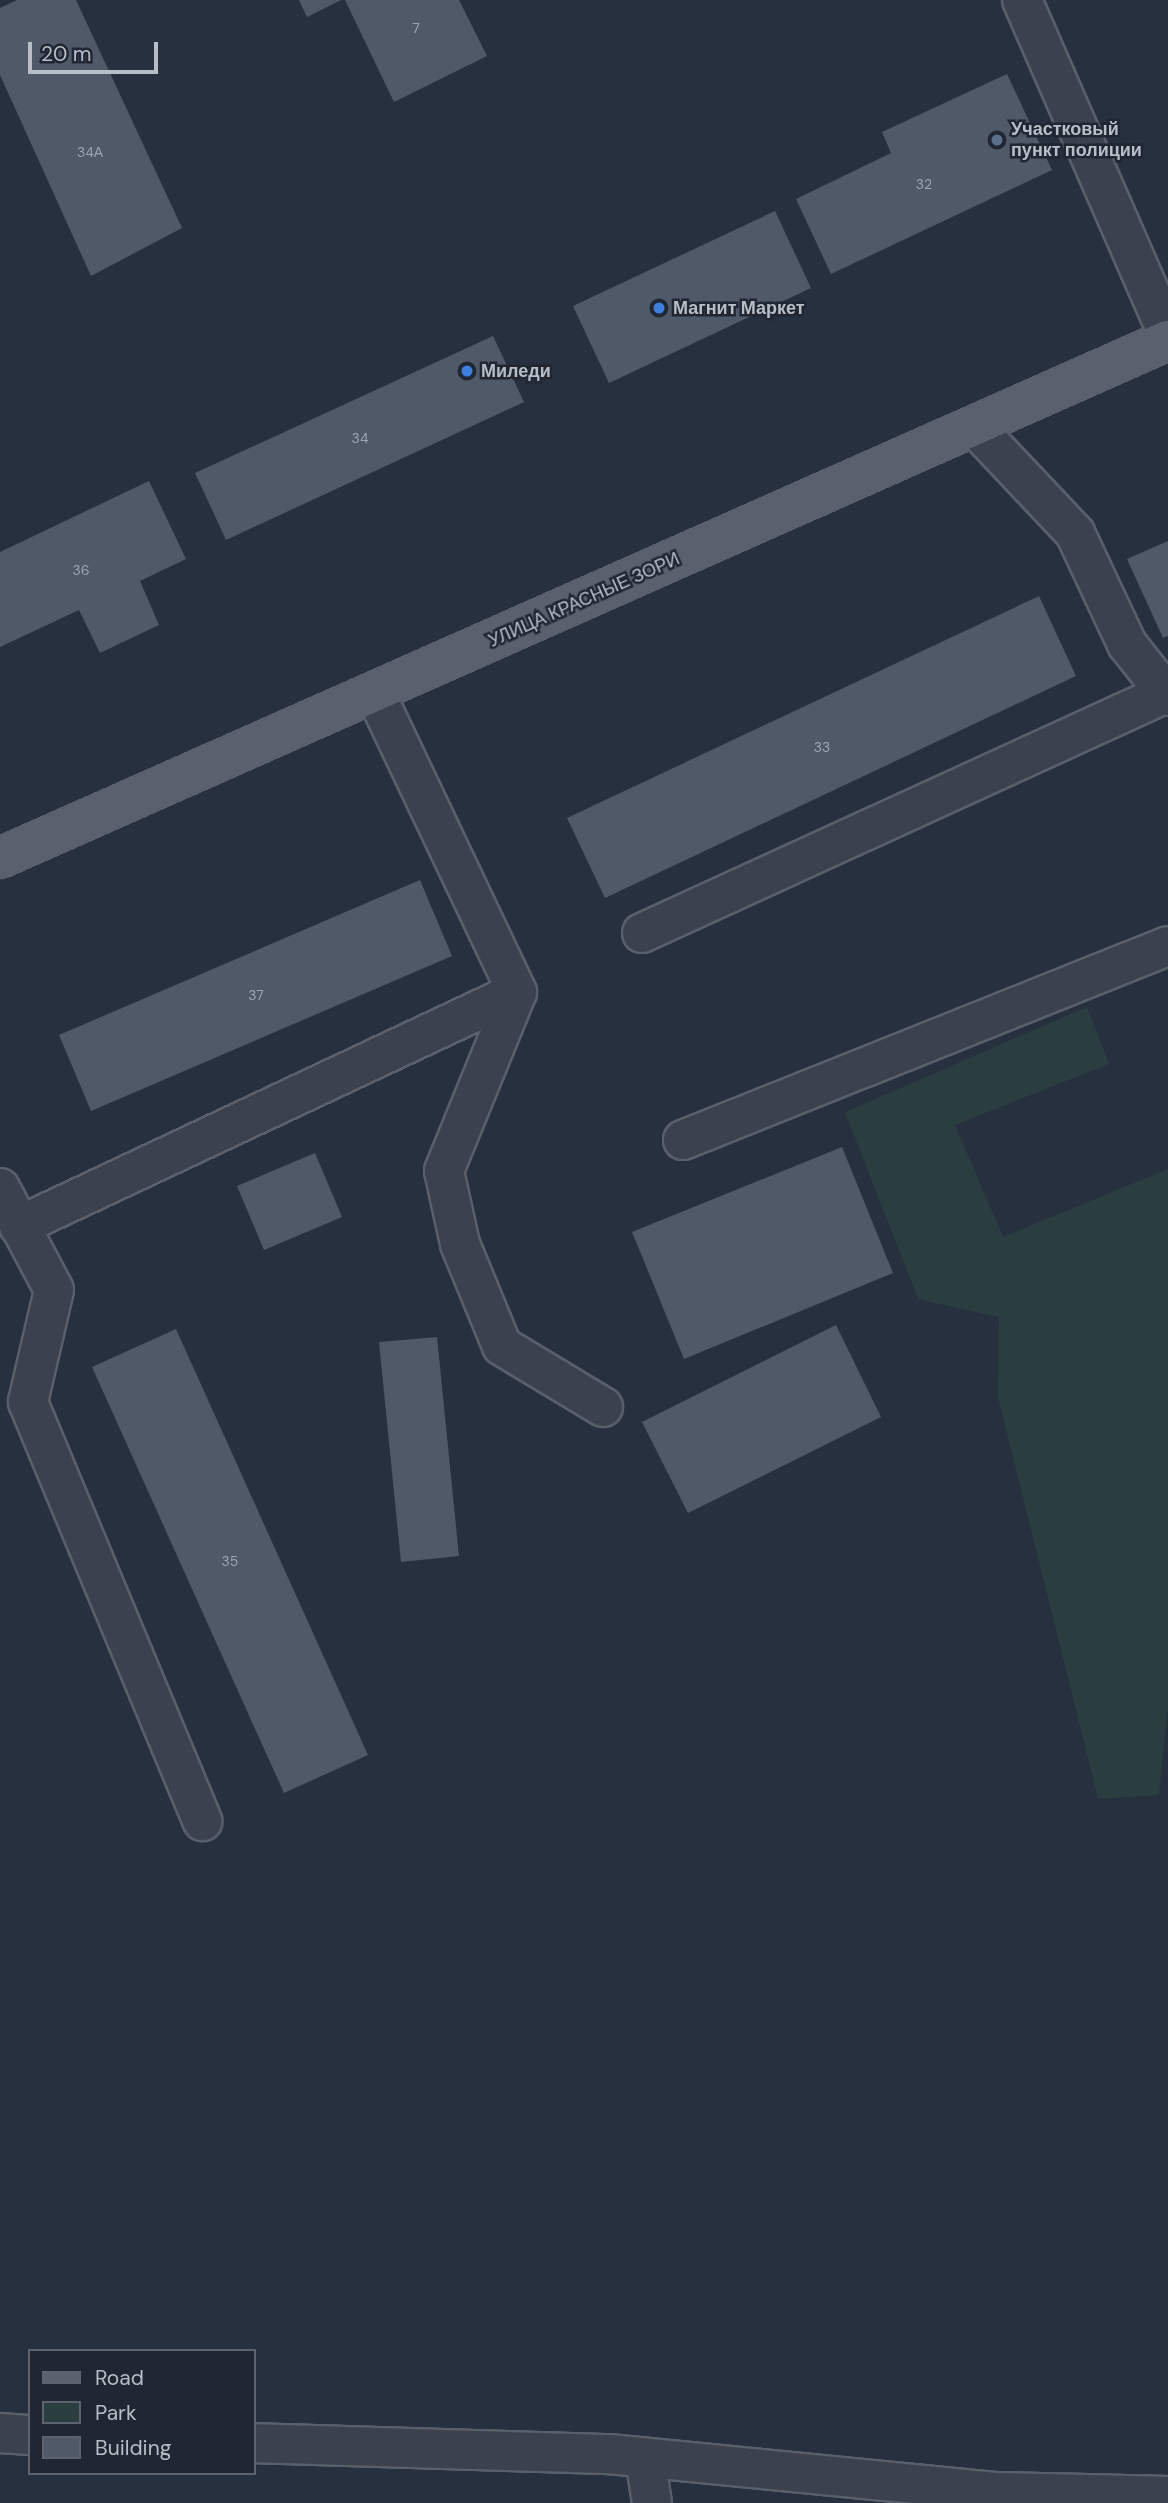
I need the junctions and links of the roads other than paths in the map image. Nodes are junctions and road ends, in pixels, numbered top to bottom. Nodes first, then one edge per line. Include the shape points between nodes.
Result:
1 (1022, 0) edge
2 (1168, 334) edge
3 (1168, 340) edge
4 (975, 426) junction
5 (375, 693) junction
6 (1166, 695) edge
7 (0, 858) edge
8 (642, 933) dead end
9 (1168, 946) edge
10 (517, 992) junction
11 (683, 1140) dead end
12 (0, 1188) edge
13 (19, 1226) junction
14 (603, 1407) dead end
15 (202, 1821) dead end
16 (0, 2433) edge
17 (28, 2435) edge
18 (256, 2442) edge
19 (645, 2458) junction
20 (1168, 2496) edge
21 (652, 2503) edge

1 - 2 street
3 - 4 main road, УЛИЦА КРАСНЫЕ ЗОРИ
4 - 5 main road, УЛИЦА КРАСНЫЕ ЗОРИ
4 - 6 street via 1075,533 1126,644
5 - 7 main road, УЛИЦА КРАСНЫЕ ЗОРИ
5 - 10 street
6 - 8 street
9 - 11 street
10 - 13 street
10 - 14 street via 444,1171 460,1244 502,1346
12 - 13 street
13 - 15 street via 54,1290 28,1402
16 - 17 street
18 - 19 street
19 - 20 street via 997,2492
19 - 21 street

